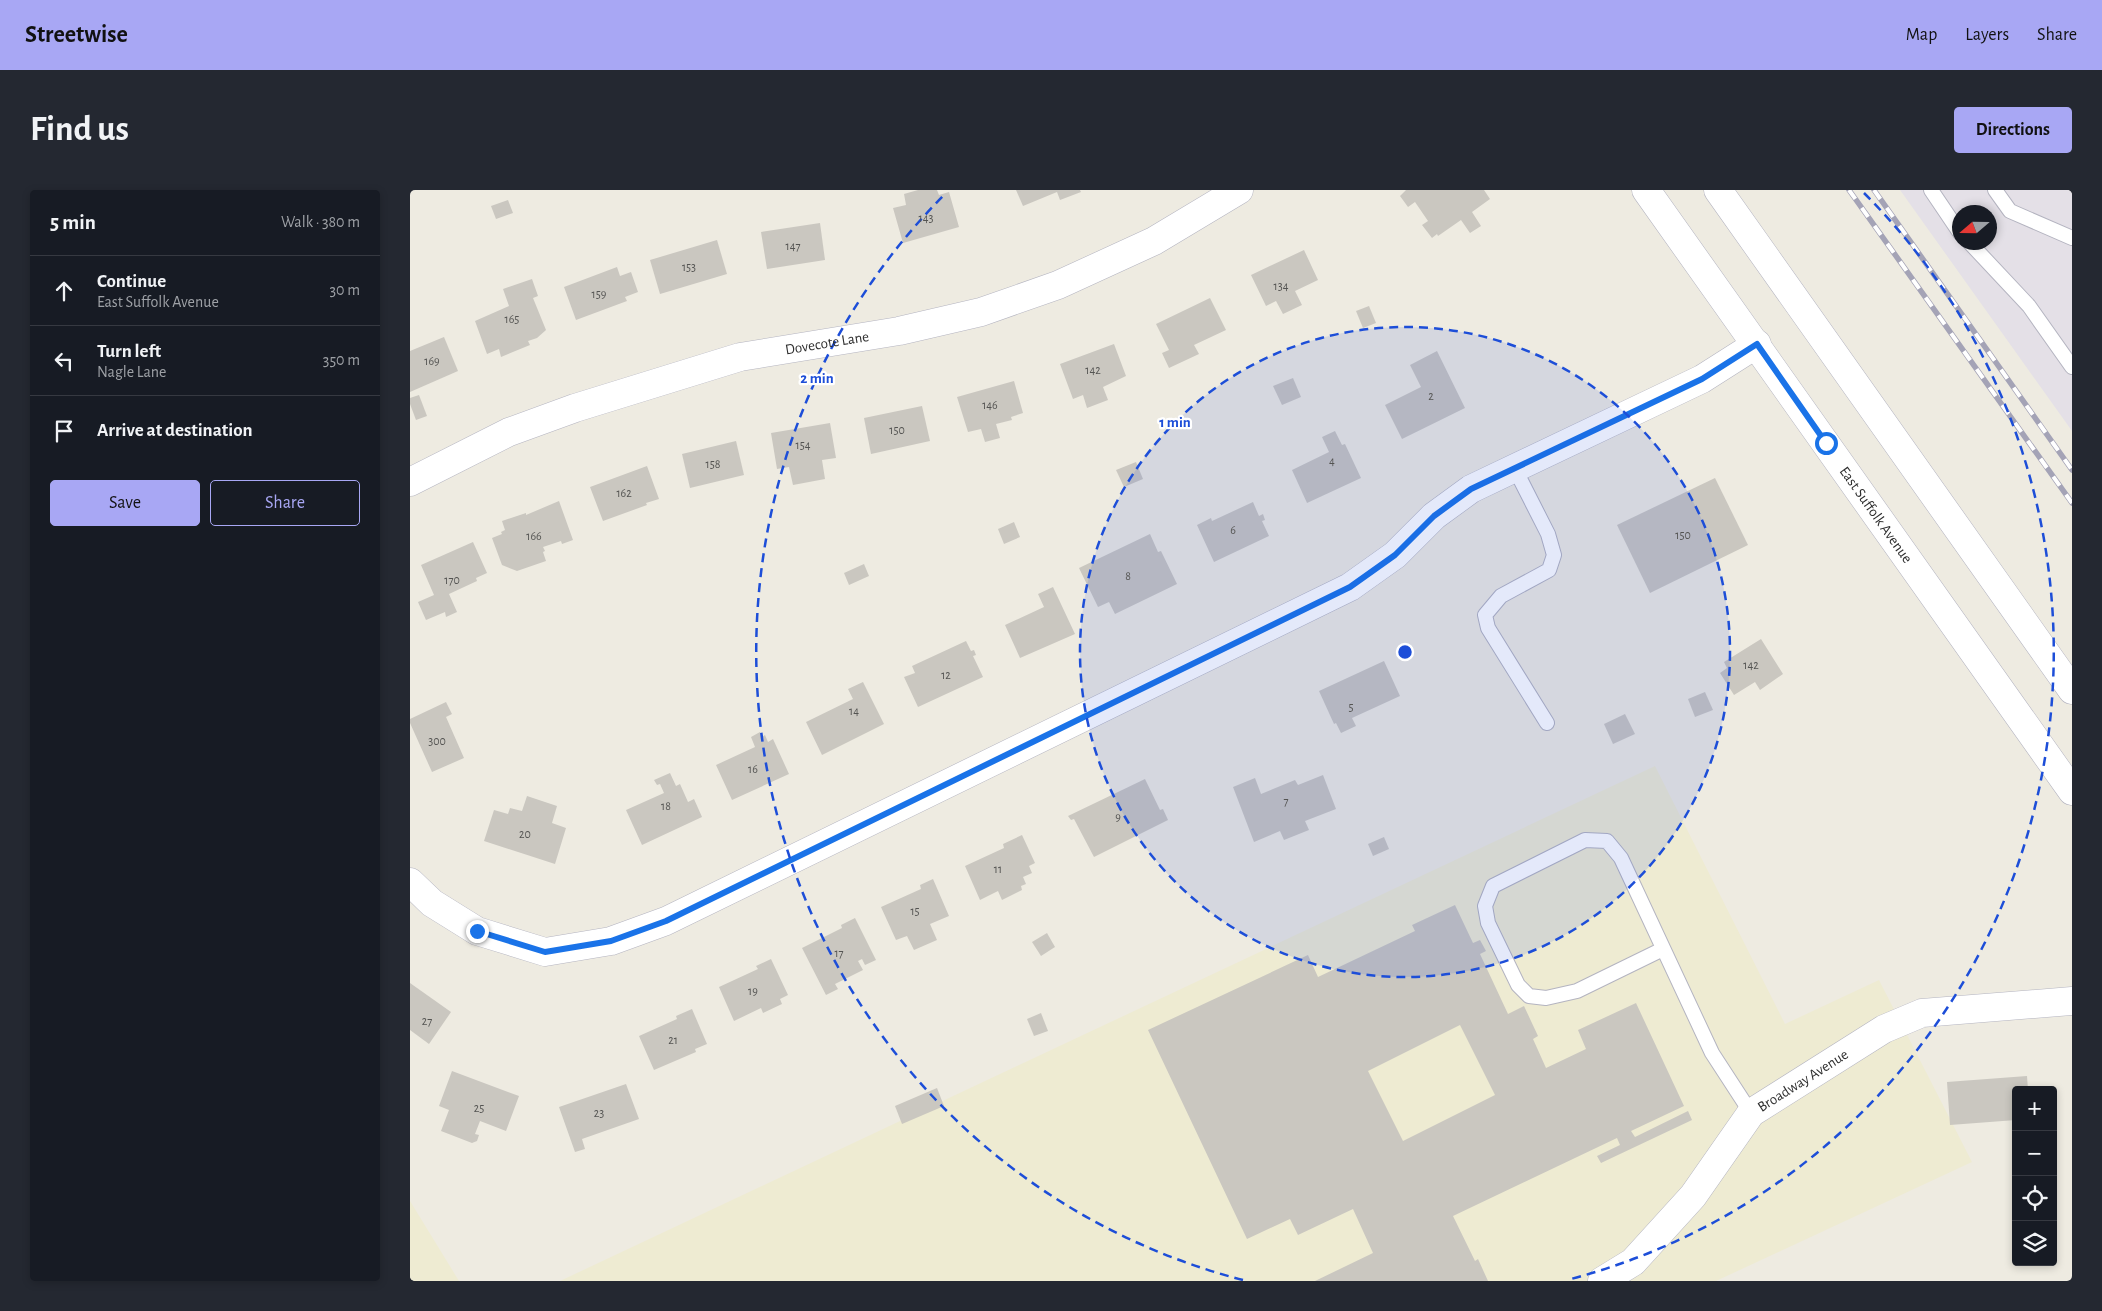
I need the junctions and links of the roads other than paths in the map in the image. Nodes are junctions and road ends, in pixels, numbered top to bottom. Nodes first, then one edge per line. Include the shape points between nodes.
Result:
1 (1239, 190) edge
2 (1646, 190) edge
3 (1718, 190) edge
4 (1930, 190) edge
5 (1995, 190) edge
6 (1952, 222) edge
7 (2072, 238) edge
8 (1976, 250) edge
9 (1757, 344) junction
10 (2072, 367) edge
11 (1514, 468) junction
12 (410, 482) edge
13 (2072, 690) edge
14 (1547, 723) dead end
15 (2072, 791) edge
16 (410, 882) edge
17 (1664, 949) junction
18 (2072, 1001) edge
19 (1751, 1113) junction
20 (1602, 1281) edge

1 - 12 street, Dovecote Lane via 1154,241 1058,285 981,312 899,331 740,357 509,432
2 - 9 street, East Suffolk Avenue
3 - 13 street
4 - 6 lane
5 - 7 lane via 2010,211
8 - 10 lane via 2029,306
9 - 11 street via 1702,379
9 - 15 street, East Suffolk Avenue
11 - 14 lane via 1548,534 1554,555 1549,570 1501,596 1485,615 1488,628
11 - 16 street via 1471,489 1434,516 1395,555 1350,587 666,921 611,941 545,952 477,931 432,904
17 - 17 lane via 1621,858 1606,841 1585,840 1493,886 1485,906 1488,923 1518,985 1528,996 1546,998 1577,991
17 - 19 lane via 1712,1053
18 - 19 street, Broadway Avenue via 1922,1013 1884,1029
19 - 20 street, Broadway Avenue via 1693,1196 1633,1262

